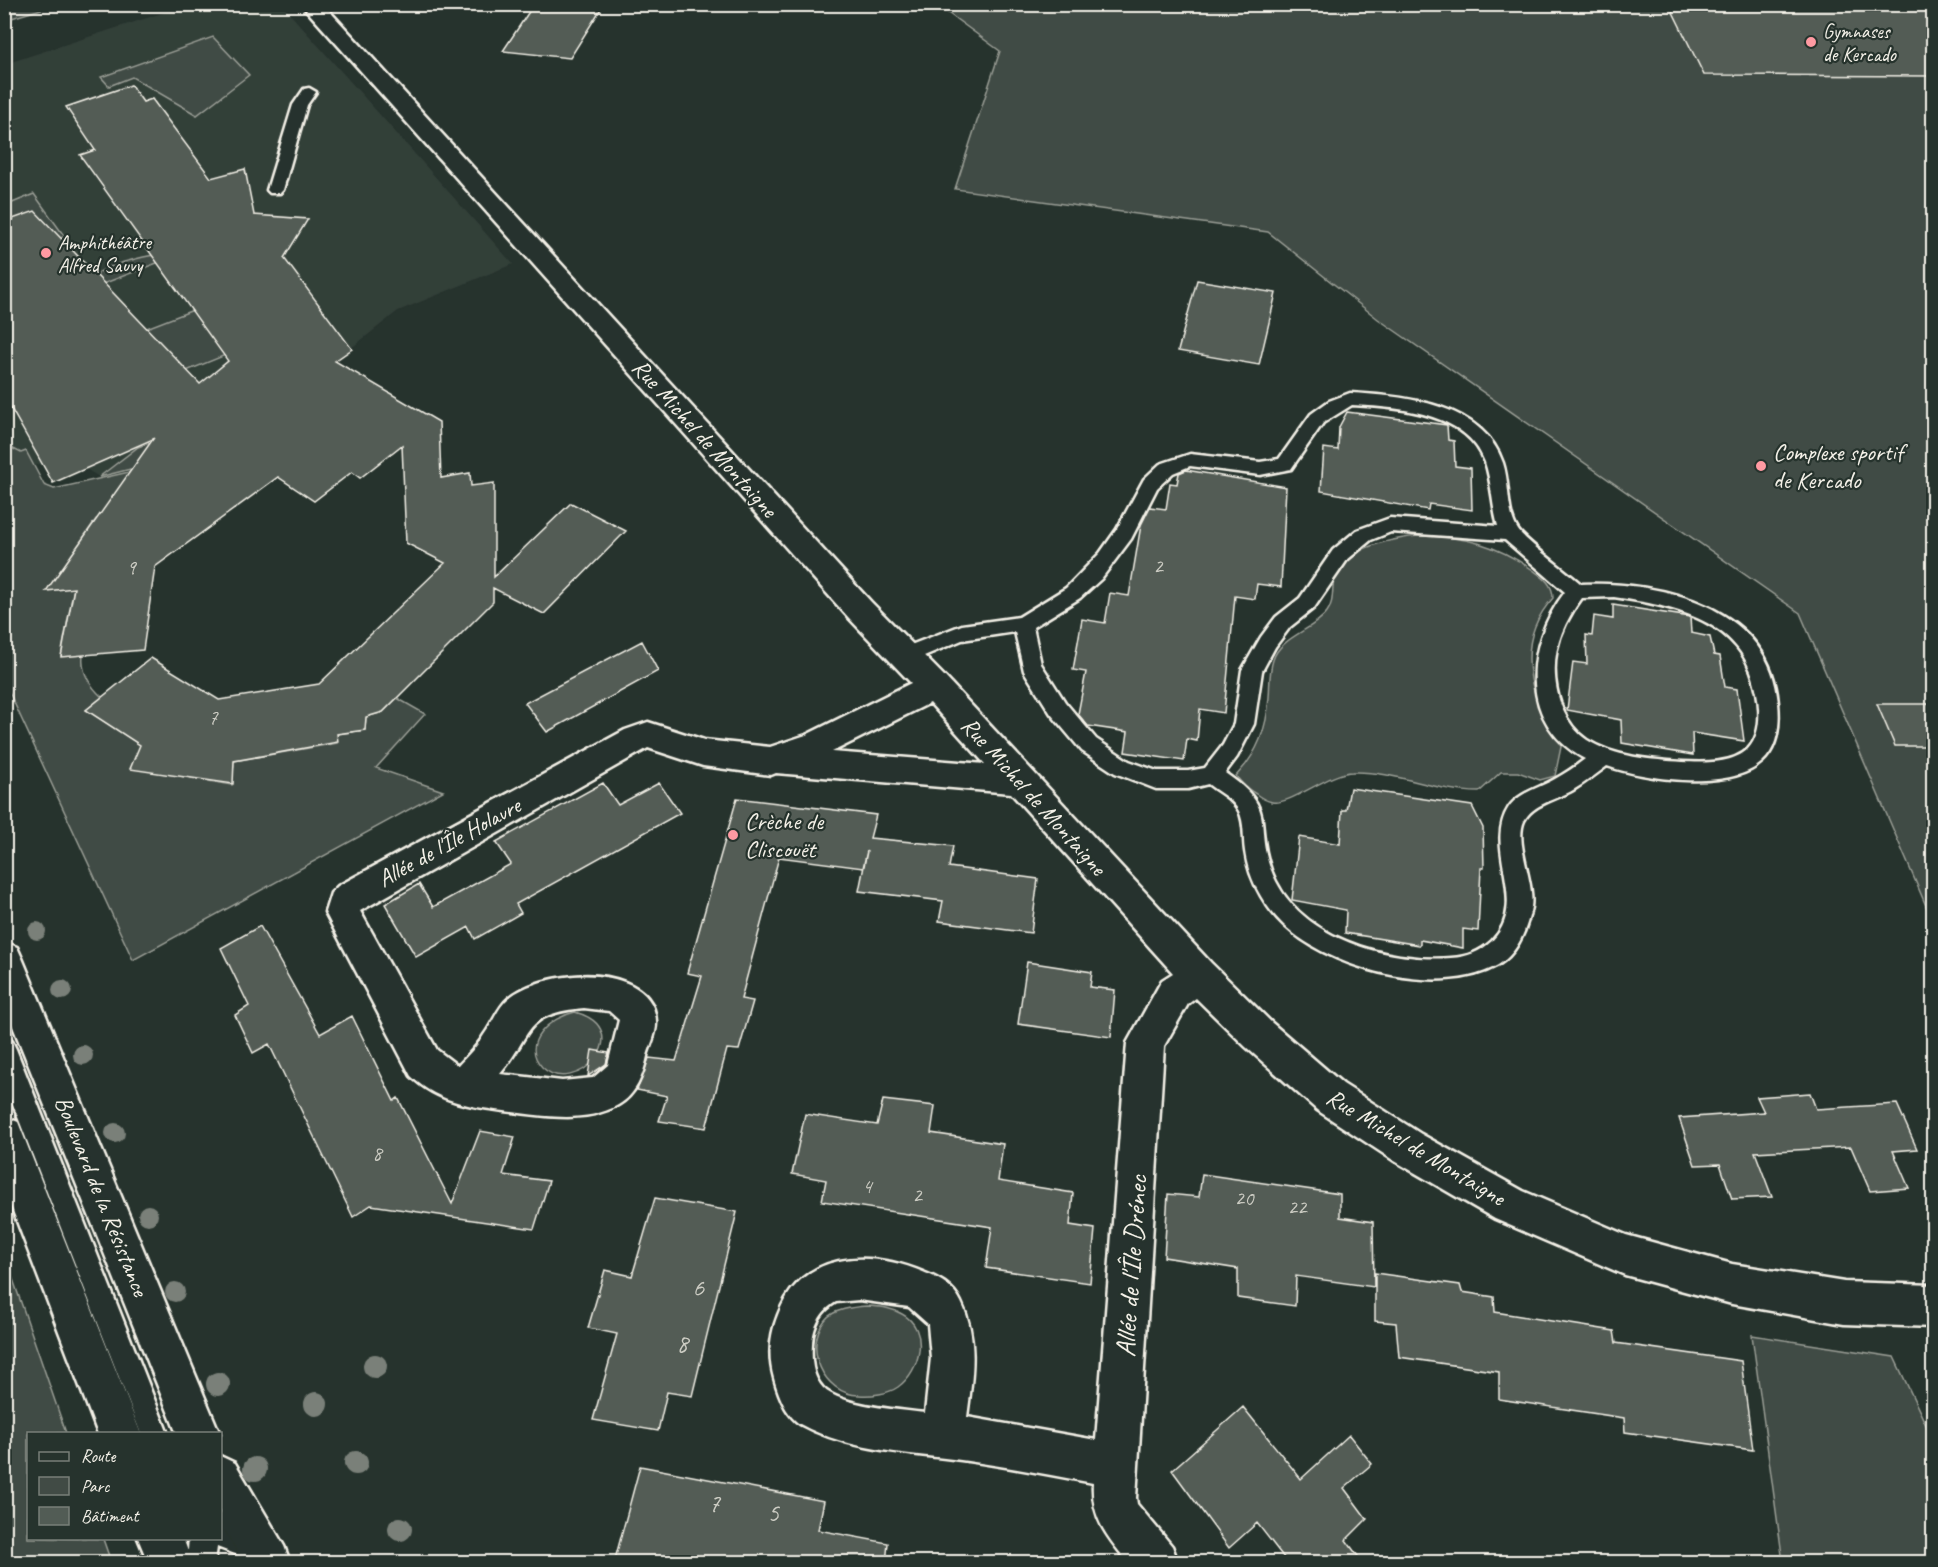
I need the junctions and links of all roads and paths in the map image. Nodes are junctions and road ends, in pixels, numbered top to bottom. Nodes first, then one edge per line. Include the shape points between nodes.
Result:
1 (311, 4) edge
2 (309, 92) dead end
3 (275, 190) dead end
4 (1510, 534) junction
5 (1577, 591) junction
6 (1023, 624) junction
7 (905, 656) junction
8 (934, 686) junction
9 (1604, 757) junction
10 (771, 760) junction
11 (1211, 775) junction
12 (1018, 780) junction
13 (4, 958) edge
14 (1198, 975) junction
15 (4, 1049) edge
16 (466, 1084) junction
17 (4, 1135) edge
18 (1934, 1306) edge
19 (119, 1432) edge
20 (154, 1432) edge
21 (199, 1432) edge
22 (944, 1437) junction
23 (1116, 1465) junction
24 (222, 1483) edge
25 (160, 1540) edge
26 (203, 1540) edge
27 (249, 1549) edge
28 (170, 1563) edge
29 (201, 1563) edge
30 (1155, 1563) edge

1 - 7 street, Rue Michel de Montaigne
2 - 3 lane via 300,105
4 - 5 lane
4 - 6 lane via 1499,479 1490,454 1476,438 1451,418 1423,407 1350,399 1329,407 1313,421 1290,461 1278,467 1200,460 1179,462 1160,471 1125,532 1095,571 1074,592
4 - 11 lane via 1390,525 1364,535 1340,555 1307,603 1283,622 1268,642 1252,670 1244,724
5 - 9 lane via 1564,607 1543,658 1545,693 1559,723 1579,745
5 - 9 lane via 1614,590 1647,595 1688,605 1721,620 1748,645 1763,673 1769,704 1767,735 1755,757 1737,766 1698,771 1654,768
6 - 7 lane via 952,634
6 - 11 lane via 1031,666 1058,708 1089,745 1122,767 1156,780
7 - 8 street, Rue Michel de Montaigne
8 - 10 street, Allée de l'Île Holavre via 817,744
8 - 12 street, Rue Michel de Montaigne
9 - 11 lane via 1566,784 1524,804 1512,822 1520,907 1513,933 1497,957 1471,966 1425,970 1391,966 1350,954 1308,932 1280,907 1256,855 1255,821 1245,801
10 - 12 street, Allée de l'Île Holavre
10 - 16 street, Allée de l'Île Holavre via 703,753 654,736 636,739 343,903 342,912 424,1063 442,1078
12 - 14 street, Rue Michel de Montaigne
13 - 21 street, Boulevard de la Résistance
14 - 18 street, Rue Michel de Montaigne via 1330,1097 1407,1147 1509,1205 1625,1255 1732,1284 1844,1303
14 - 23 street, Allée de l'Île Drénec via 1175,992 1146,1043
15 - 20 lane
16 - 16 street, Allée de l'Île Holavre via 546,1098 585,1100 614,1086 623,1075 637,1015 630,1004 606,994 564,993 537,1000 522,1010 496,1050
17 - 19 street
22 - 22 street via 834,1418 812,1407 796,1384 789,1356 792,1327 802,1305 818,1290 841,1280 901,1284 934,1300 945,1313 951,1333
22 - 23 street
23 - 30 street, Allée de l'Île Drénec via 1114,1498 1118,1515
24 - 27 street
25 - 28 street
26 - 29 lane

